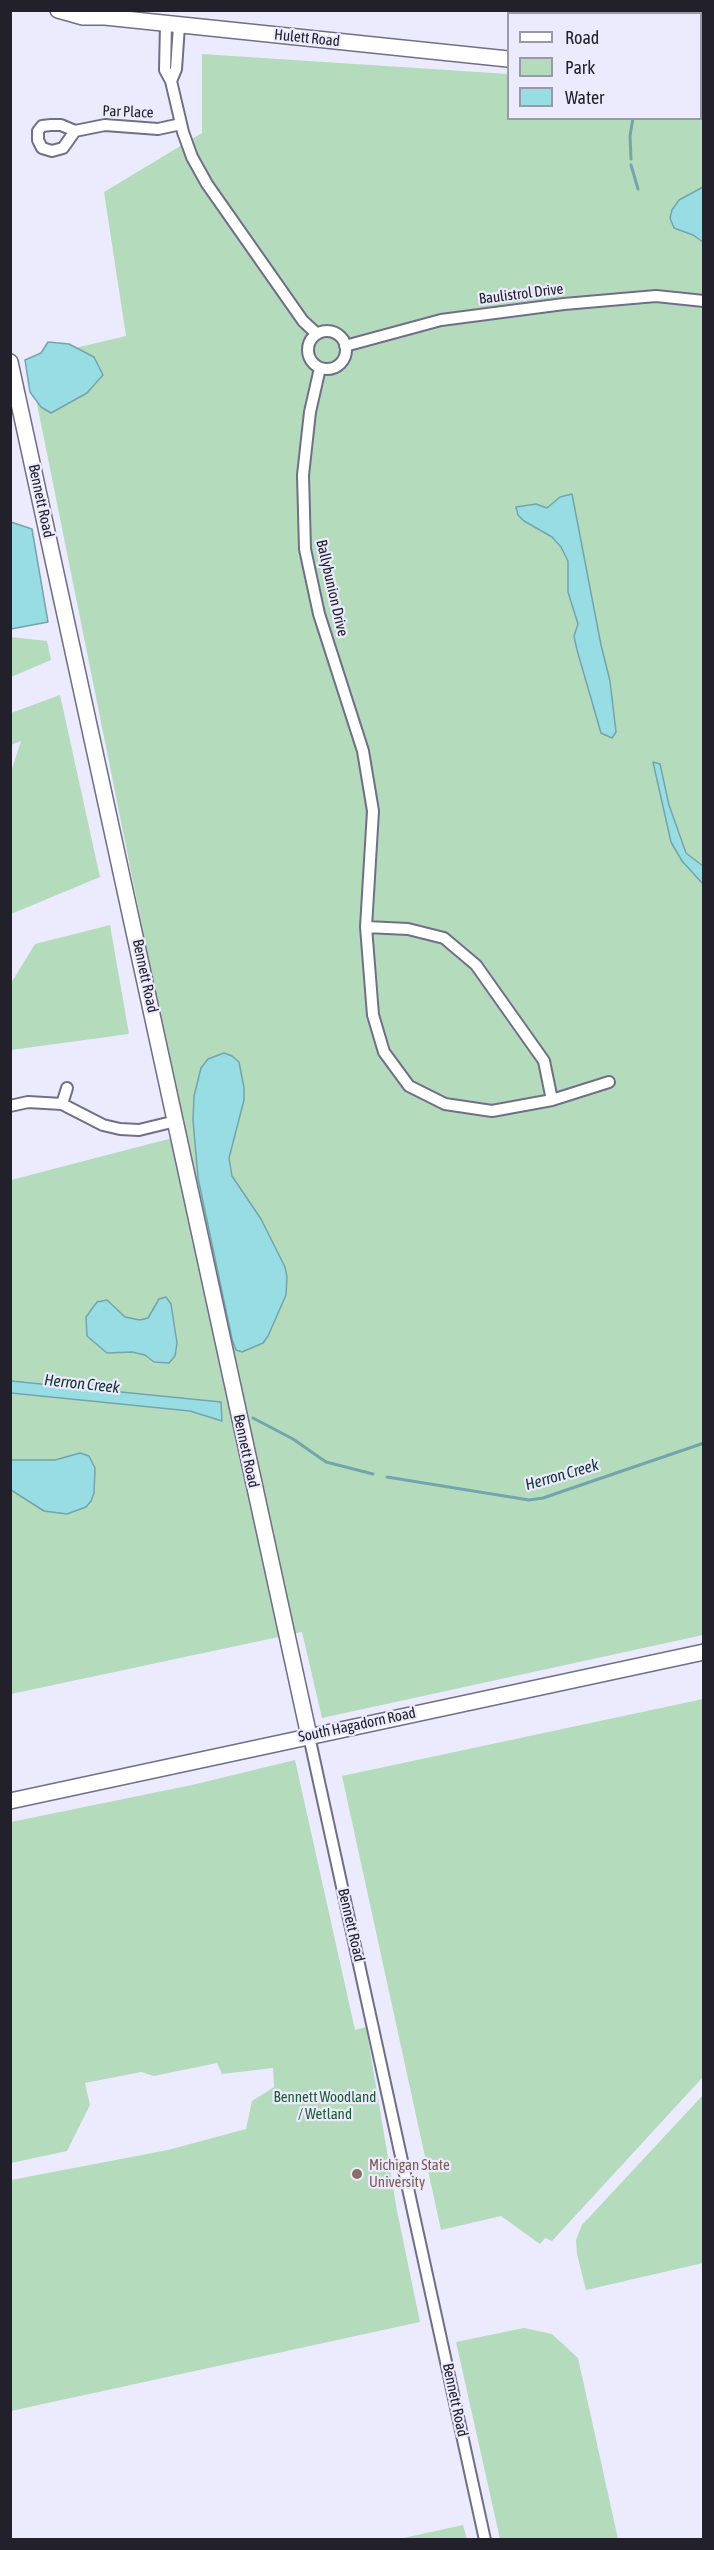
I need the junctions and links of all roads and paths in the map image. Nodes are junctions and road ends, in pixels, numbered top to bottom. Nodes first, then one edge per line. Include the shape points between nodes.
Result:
1 (58, 10) edge
2 (82, 10) edge
3 (105, 17) junction
4 (172, 25) junction
5 (507, 59) edge
6 (181, 124) junction
7 (75, 131) dead end
8 (704, 301) edge
9 (317, 334) junction
10 (345, 345) junction
11 (10, 362) edge
12 (320, 368) junction
13 (366, 927) junction
14 (609, 1082) dead end
15 (67, 1088) dead end
16 (552, 1100) junction
17 (62, 1104) junction
18 (10, 1106) edge
19 (176, 1121) junction
20 (704, 1652) edge
21 (309, 1736) junction
22 (10, 1801) edge
23 (485, 2540) edge

1 - 3 street, Hulett Road via 83,17
2 - 3 street, Hulett Road
3 - 4 street, Hulett Road
4 - 5 street, Hulett Road
4 - 6 street via 176,69 171,81
6 - 7 street, Par Place via 149,129 105,125
6 - 9 street via 192,157 207,184 303,321
8 - 10 street, Baulistrol Drive via 656,296 553,305 441,320
9 - 10 street via 334,333
9 - 12 street via 308,350 310,359
10 - 12 street via 345,356 338,366
11 - 19 street, Bennett Road
12 - 13 street, Ballybunion Drive via 303,475 306,549 319,614 363,751 373,811
13 - 16 street via 408,929 444,938 476,965 544,1061
13 - 16 street, Ballybunion Drive via 373,1015 384,1052 409,1086 446,1104 492,1111
14 - 16 street, Ballybunion Drive
15 - 17 street
17 - 18 street via 28,1102
17 - 19 street via 103,1125 120,1129 140,1130
19 - 21 street, Bennett Road
20 - 21 street, South Hagadorn Road
21 - 22 street, South Hagadorn Road
21 - 23 street, Bennett Road

